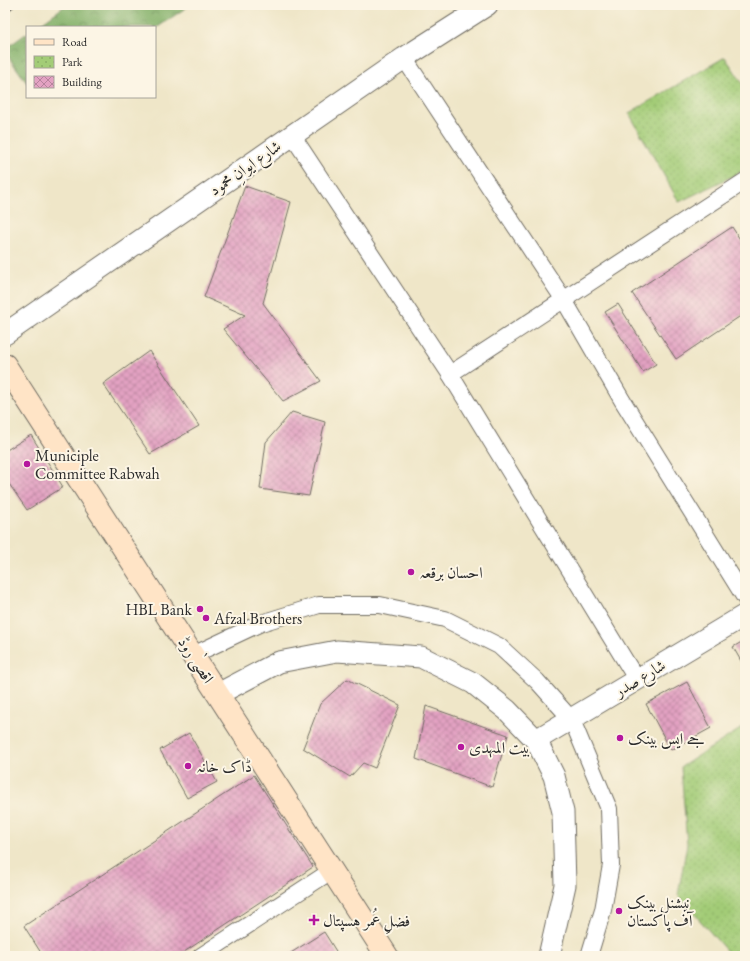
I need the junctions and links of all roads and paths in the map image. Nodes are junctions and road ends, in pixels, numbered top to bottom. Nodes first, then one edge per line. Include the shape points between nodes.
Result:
1 (487, 5) edge
2 (404, 58) junction
3 (292, 135) junction
4 (745, 181) edge
5 (564, 300) junction
6 (5, 334) edge
7 (5, 365) edge
8 (450, 374) junction
9 (745, 598) edge
10 (745, 615) edge
11 (193, 655) junction
12 (637, 680) junction
13 (218, 694) junction
14 (572, 720) junction
15 (536, 740) junction
16 (331, 871) junction
17 (201, 956) edge
18 (387, 956) edge
19 (549, 956) edge
20 (589, 956) edge

1 - 2 street, شارع ایوانِ محمود
2 - 3 street, شارع ایوانِ محمود
2 - 5 street
3 - 6 street, شارع ایوانِ محمود
3 - 8 street
4 - 5 street
5 - 8 street
5 - 9 street via 622,400
7 - 11 main road, اقصیٰ روڈ
8 - 12 street
10 - 12 street, شارع صدر
11 - 13 main road, اقصیٰ روڈ
11 - 14 street via 260,623 319,605 380,605 445,619 499,646 537,681
12 - 14 street, شارع صدر
13 - 15 street via 279,662 337,651 421,658 473,682
13 - 16 main road, اقصیٰ روڈ
14 - 15 street, شارع صدر
14 - 20 street via 609,809 610,866 602,910
15 - 19 street via 554,776 563,812 565,885
16 - 17 street
16 - 18 main road, اقصیٰ روڈ

